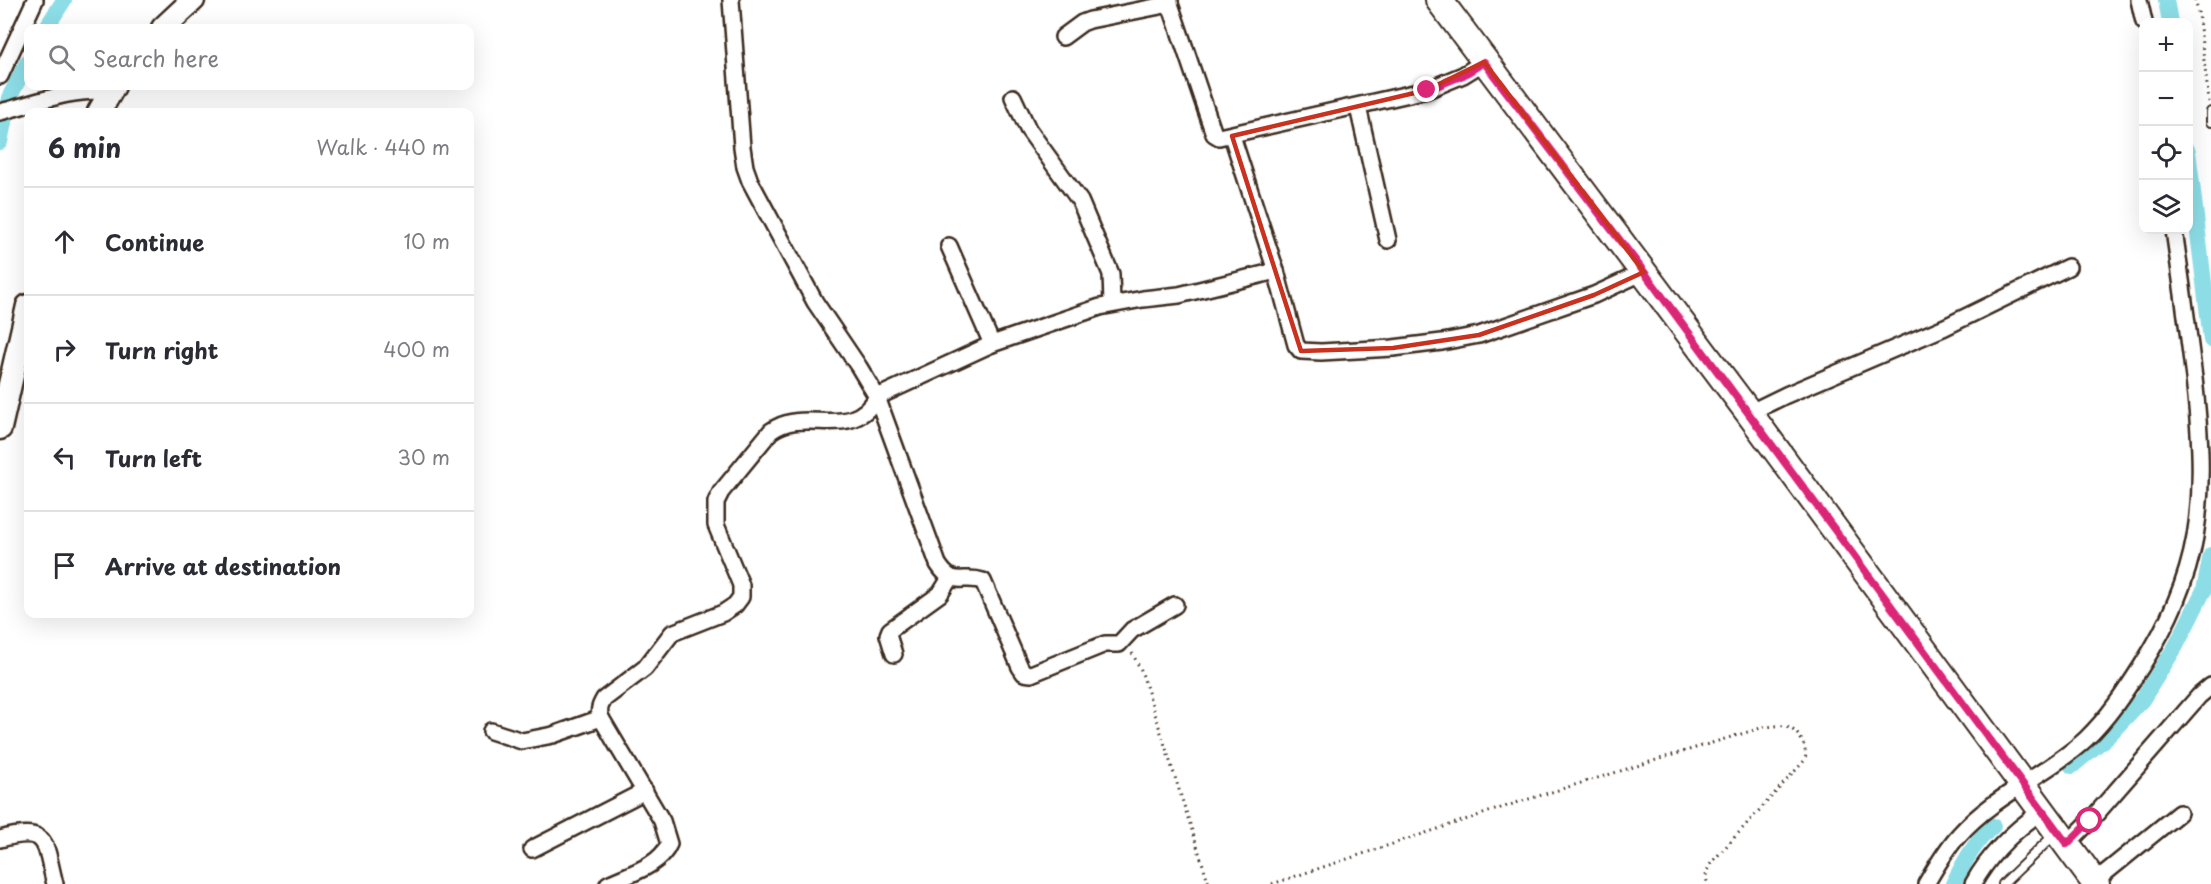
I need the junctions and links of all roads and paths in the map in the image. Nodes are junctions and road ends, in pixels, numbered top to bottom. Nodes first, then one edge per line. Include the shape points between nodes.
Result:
1 (35, 0) edge
2 (193, 0) edge
3 (731, 0) edge
4 (1439, 0) edge
5 (2139, 0) edge
6 (2195, 0) edge
7 (1170, 2) edge
8 (2144, 18) edge
9 (167, 24) edge
10 (1063, 37) dead end
11 (1484, 62) junction
12 (0, 76) edge
13 (107, 97) edge
14 (1013, 97) dead end
15 (1358, 107) junction
16 (0, 112) edge
17 (2211, 116) edge
18 (1232, 136) junction
19 (2175, 234) edge
20 (1388, 240) dead end
21 (949, 246) dead end
22 (2068, 267) dead end
23 (1276, 271) junction
24 (1644, 272) junction
25 (1112, 303) junction
26 (24, 323) edge
27 (992, 344) junction
28 (877, 397) junction
29 (1749, 414) junction
30 (0, 428) edge
31 (950, 578) junction
32 (1175, 605) dead end
33 (1119, 644) junction
34 (894, 654) dead end
35 (2211, 686) edge
36 (600, 718) junction
37 (491, 731) dead end
38 (2024, 785) junction
39 (645, 791) junction
40 (2042, 811) junction
41 (2179, 813) dead end
42 (2062, 838) junction
43 (0, 839) edge
44 (532, 849) dead end
45 (2095, 883) edge
46 (55, 884) edge
47 (608, 884) edge
48 (1209, 884) edge
49 (1272, 884) edge
50 (1708, 884) edge
51 (1926, 884) edge
52 (1973, 884) edge
53 (2003, 884) edge

1 - 12 street
2 - 9 main road
3 - 28 street via 742,147 750,181 815,302
4 - 11 main road
5 - 8 street
6 - 17 path
7 - 10 street via 1090,20
7 - 18 street via 1214,134
11 - 15 street via 1427,90
11 - 24 main road
13 - 16 street via 100,90 84,90
14 - 25 street via 1028,129 1080,201 1110,274
15 - 18 street
15 - 20 street
18 - 23 street
19 - 38 street via 2200,439 2199,506 2187,570 2150,653 2111,710 2086,738
21 - 27 street
22 - 29 street via 1945,327
23 - 24 street via 1298,349 1321,352 1402,347 1479,335 1594,296
23 - 25 street via 1179,295
24 - 29 main road
25 - 27 street
26 - 30 main road
27 - 28 street
28 - 31 street via 938,564
28 - 36 street via 871,408 847,422 794,421 771,431 716,502 716,525 741,585 741,597 723,613 672,633 645,668 604,699 598,711
29 - 38 main road
31 - 33 street via 984,581 1024,673 1031,674 1105,644
31 - 34 street via 939,594 890,630
32 - 33 street via 1132,630
33 - 48 path via 1128,648 1141,670
35 - 42 street via 2090,821
36 - 37 street via 553,735 522,741
36 - 39 street
38 - 40 main road
38 - 51 street via 1960,834
39 - 44 street
39 - 47 street via 669,844 658,860
40 - 42 main road
40 - 52 street via 2001,844
41 - 45 street
42 - 45 main road
42 - 53 lane
43 - 46 street via 21,834 40,837
49 - 50 path via 1519,802 1764,727 1785,726 1802,740 1807,752 1805,760 1712,862 1706,870

